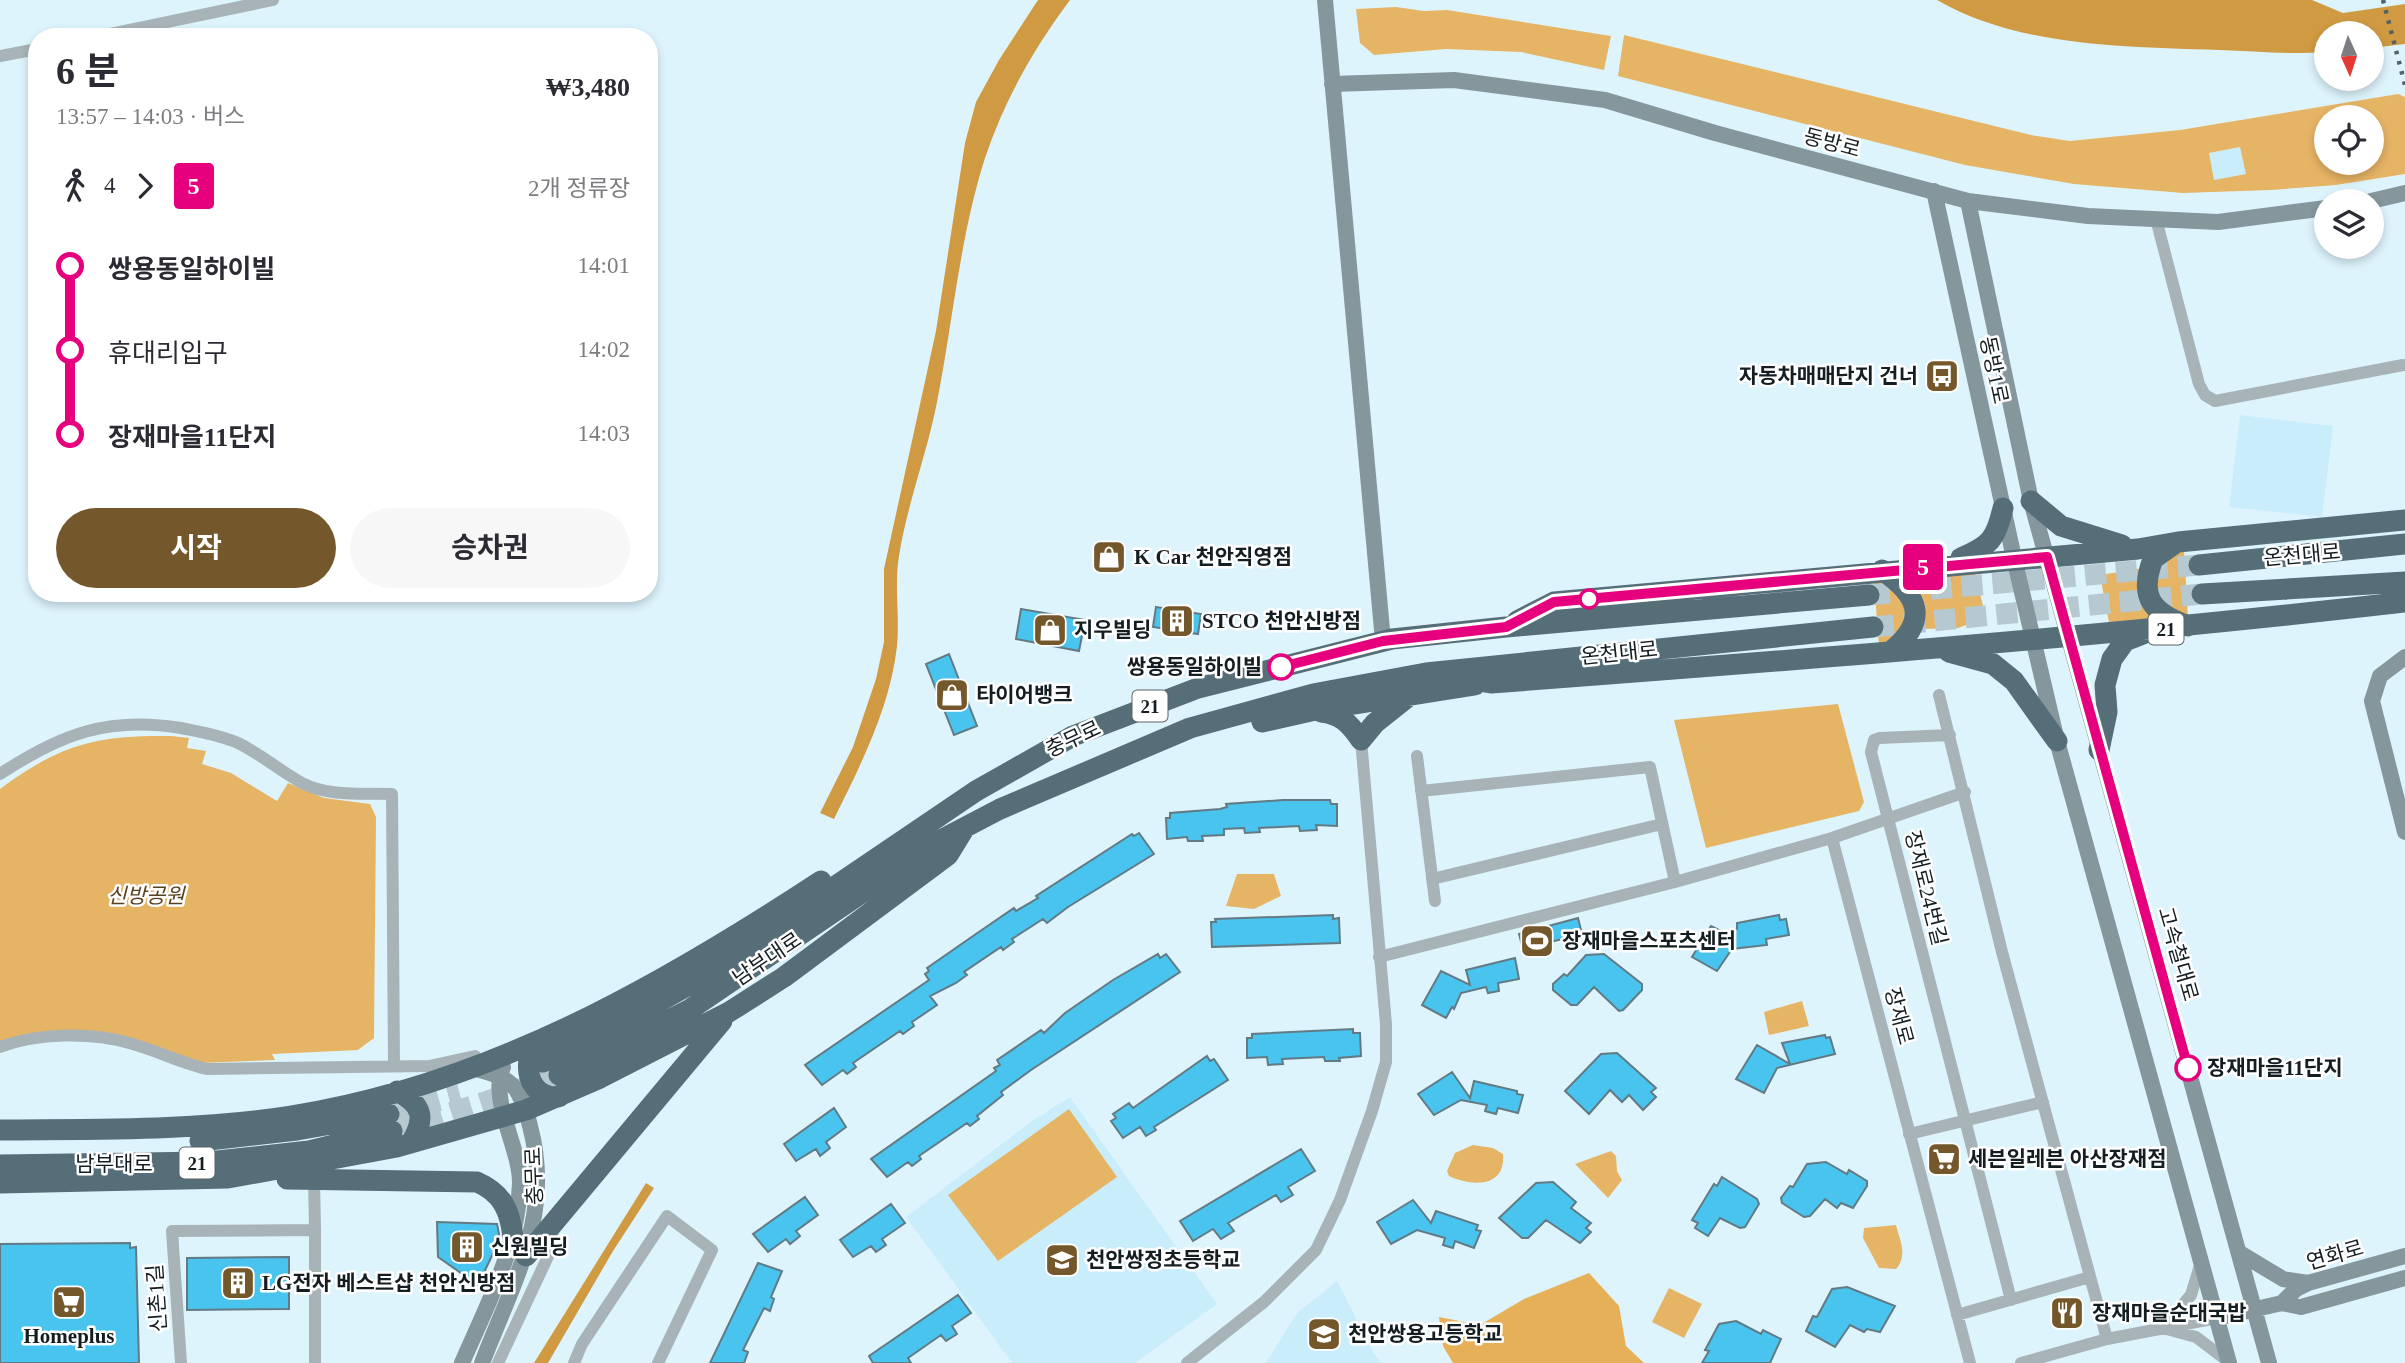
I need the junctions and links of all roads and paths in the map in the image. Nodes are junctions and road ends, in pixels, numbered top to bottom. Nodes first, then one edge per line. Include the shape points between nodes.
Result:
1 (273, 0) edge
2 (1325, 0) edge
3 (138, 28) edge
4 (28, 51) edge
5 (0, 56) edge
6 (1332, 84) junction
7 (1934, 191) junction
8 (2405, 193) edge
9 (2384, 198) edge
10 (1968, 201) junction
11 (2314, 210) edge
12 (2156, 219) junction
13 (2403, 365) dead end
14 (2031, 501) junction
15 (2003, 508) junction
16 (2405, 520) edge
17 (2178, 542) junction
18 (2405, 544) edge
19 (2138, 549) junction
20 (2047, 557) junction
21 (2014, 558) junction
22 (2199, 565) tunnel mouth
23 (1925, 567) junction
24 (1882, 570) junction
25 (2405, 582) edge
26 (2202, 594) tunnel mouth
27 (1869, 595) tunnel mouth
28 (2405, 602) edge
29 (2189, 626) junction
30 (1506, 627) junction
31 (1873, 627) tunnel mouth
32 (2158, 630) junction
33 (2068, 636) junction
34 (2032, 638) junction
35 (1383, 641) junction
36 (1926, 648) junction
37 (1890, 652) junction
38 (2405, 657) edge
39 (1426, 673) junction
40 (1365, 682) joint
41 (1491, 683) junction
42 (1411, 694) junction
43 (1939, 695) dead end
44 (1311, 711) junction
45 (1190, 728) junction
46 (1950, 734) junction
47 (1360, 740) junction
48 (2057, 741) junction
49 (2099, 750) junction
50 (1417, 756) dead end
51 (0, 774) edge
52 (1421, 791) junction
53 (1965, 792) junction
54 (936, 818) junction
55 (1889, 819) junction
56 (1662, 824) junction
57 (965, 827) junction
58 (2405, 832) edge
59 (1832, 838) junction
60 (1432, 880) junction
61 (1675, 882) junction
62 (1435, 901) dead end
63 (1379, 957) junction
64 (682, 968) junction
65 (729, 1012) junction
66 (543, 1040) junction
67 (0, 1047) edge
68 (512, 1053) junction
69 (394, 1066) junction
70 (429, 1066) junction
71 (471, 1068) junction
72 (500, 1075) junction
73 (397, 1091) junction
74 (559, 1097) junction
75 (2043, 1102) junction
76 (516, 1113) junction
77 (1965, 1120) junction
78 (0, 1130) edge
79 (1909, 1134) junction
80 (411, 1143) junction
81 (0, 1144) edge
82 (0, 1165) edge
83 (229, 1178) junction
84 (314, 1179) junction
85 (0, 1183) edge
86 (554, 1223) junction
87 (315, 1230) junction
88 (513, 1237) junction
89 (2241, 1253) junction
90 (526, 1256) junction
91 (2405, 1256) edge
92 (2202, 1262) junction
93 (2090, 1277) junction
94 (2405, 1278) edge
95 (2308, 1283) junction
96 (2011, 1300) junction
97 (2282, 1303) junction
98 (2256, 1309) junction
99 (1958, 1315) junction
100 (2217, 1318) junction
101 (2164, 1328) junction
102 (2107, 1339) junction
103 (181, 1363) edge
104 (315, 1363) edge
105 (462, 1363) edge
106 (482, 1363) edge
107 (498, 1363) edge
108 (574, 1363) edge
109 (658, 1363) edge
110 (1187, 1363) edge
111 (1970, 1363) edge
112 (2021, 1363) edge
113 (2229, 1363) edge
114 (2269, 1363) edge

1 - 3 street
2 - 6 main road
4 - 5 street
6 - 7 main road, 동방로 via 1454,80 1605,100
6 - 35 main road
7 - 10 main road, 동방로
7 - 15 main road, 동방1로
8 - 9 main road
10 - 12 main road, 동방로
10 - 14 main road, 동방1로
11 - 12 main road, 동방로 via 2218,222
12 - 13 street via 2199,384 2215,401
14 - 19 highway via 2062,526
14 - 20 main road, 동방1로
15 - 21 main road, 동방1로
15 - 23 highway via 1989,544 1962,558
16 - 17 highway, 21
17 - 19 highway, 21
17 - 29 highway via 2152,559 2147,592 2155,609
18 - 22 highway, 온천대로
19 - 20 highway, 21
20 - 21 highway, 21
20 - 33 main road, 고속철대로
21 - 23 highway, 21
21 - 34 main road
23 - 24 highway, 21
24 - 30 highway, 21 via 1554,602
24 - 37 highway via 1907,589 1916,614 1911,632
25 - 26 highway, 온천대로 / 21
27 - 30 highway, 온천대로 / 21
28 - 29 highway, 21
29 - 32 highway, 21
30 - 35 highway, 온천대로 / 21
31 - 39 highway, 온천대로
32 - 33 highway, 21
32 - 49 highway via 2125,641 2112,659
33 - 34 highway, 21
33 - 49 main road, 고속철대로
34 - 36 highway, 21
34 - 48 main road
35 - 54 highway, 충무로 / 21 via 1198,688 1073,736
36 - 37 highway, 21
36 - 48 highway via 1993,664 2014,681
37 - 41 highway, 21
38 - 58 main road via 2380,676 2371,701
39 - 40 highway, 온천대로 / 21
39 - 41 highway, 21
40 - 45 highway, 충무로 / 21
41 - 42 highway
42 - 44 highway
42 - 47 highway
43 - 46 street
44 - 45 highway via 1253,724
44 - 47 highway via 1332,713 1349,722
45 - 57 highway, 충무로 / 21 via 1081,772
46 - 53 street
46 - 55 street, 장재로24번길 via 1874,740 1871,752
47 - 63 street
48 - 92 main road
49 - 89 main road, 고속철대로
50 - 52 street
51 - 69 street via 77,733 110,724 156,724 237,743 302,783 329,792 391,794
52 - 56 street via 1650,767
52 - 60 street
53 - 55 street
53 - 75 street
54 - 57 highway, 남부대로 / 21 via 664,1001 551,1068 689,1010
54 - 64 highway via 919,816
55 - 59 street
55 - 77 street, 장재로24번길
56 - 60 street
56 - 61 street
57 - 65 highway via 948,855
59 - 61 street
59 - 79 street, 장재로
60 - 62 street
61 - 63 street
63 - 110 street via 1386,1062 1340,1200 1316,1250 1264,1302
64 - 66 highway
64 - 70 street via 517,1042
65 - 74 highway
65 - 86 highway
66 - 68 highway
66 - 74 highway via 528,1060 530,1079 545,1097
67 - 69 street via 66,1036 129,1043 207,1069
68 - 71 highway
68 - 72 main road
69 - 70 street
70 - 71 street
71 - 72 main road
71 - 73 highway
72 - 76 main road, 충무로 via 498,1088
73 - 78 highway via 230,1124
73 - 80 highway via 415,1102 420,1113 420,1127
74 - 76 highway
75 - 77 street
75 - 93 street
76 - 80 highway
76 - 88 main road, 충무로 via 520,1181
76 - 90 main road, 충무로 via 538,1154 539,1179
77 - 79 street
77 - 96 street, 장재로24번길
79 - 99 street, 장재로
80 - 83 highway
81 - 82 highway, 남부대로 / 21 via 171,1143 390,1122 309,1151 208,1162
83 - 84 highway
83 - 85 highway
84 - 87 street
84 - 88 highway via 477,1182 499,1195 507,1207
86 - 90 highway
86 - 107 street via 551,1250
87 - 103 street, 신촌1길 via 172,1231
87 - 104 street
88 - 105 main road, 충무로
89 - 95 main road via 2283,1279
89 - 98 main road, 고속철대로
90 - 106 main road, 충무로
91 - 95 main road, 연화로
92 - 100 main road
92 - 101 street via 2191,1295
93 - 96 street
93 - 102 street
94 - 97 main road, 연화로 via 2301,1307
95 - 97 main road, 연화로
96 - 99 street
97 - 98 main road, 연화로
98 - 100 main road, 연화로
98 - 114 main road, 고속철대로
99 - 111 street, 장재로
100 - 101 street
100 - 113 main road
101 - 102 street
101 - 113 street via 2196,1337
102 - 112 street
108 - 109 street via 667,1216 712,1250

